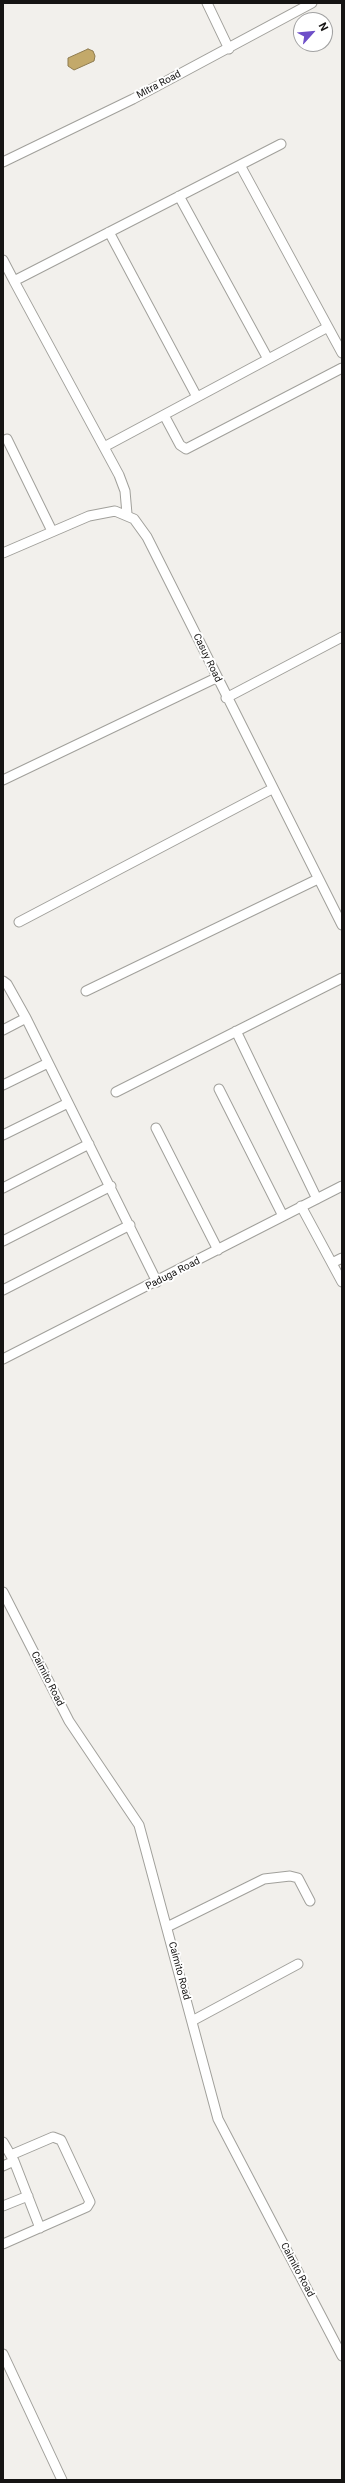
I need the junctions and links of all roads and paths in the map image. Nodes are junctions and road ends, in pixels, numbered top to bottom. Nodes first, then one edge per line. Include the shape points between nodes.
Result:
1 (207, 3) edge
2 (312, 3) edge
3 (229, 49) junction
4 (282, 144) dead end
5 (3, 162) edge
6 (240, 165) junction
7 (179, 196) junction
8 (109, 232) junction
9 (3, 260) edge
10 (14, 281) junction
11 (328, 327) junction
12 (342, 353) edge
13 (268, 359) junction
14 (342, 368) edge
15 (197, 397) junction
16 (164, 415) junction
17 (7, 439) dead end
18 (104, 447) junction
19 (127, 514) junction
20 (52, 531) junction
21 (3, 553) edge
22 (342, 637) edge
23 (216, 678) junction
24 (226, 698) junction
25 (3, 780) edge
26 (272, 789) junction
27 (318, 879) junction
28 (19, 922) dead end
29 (342, 924) edge
30 (342, 978) edge
31 (3, 981) edge
32 (86, 991) dead end
33 (26, 1018) junction
34 (3, 1030) edge
35 (236, 1031) junction
36 (48, 1063) junction
37 (3, 1085) edge
38 (219, 1089) dead end
39 (116, 1092) dead end
40 (68, 1103) junction
41 (156, 1128) dead end
42 (3, 1135) edge
43 (88, 1144) junction
44 (111, 1186) junction
45 (342, 1186) edge
46 (3, 1188) edge
47 (317, 1198) junction
48 (301, 1206) junction
49 (283, 1216) junction
50 (130, 1225) junction
51 (3, 1241) edge
52 (218, 1250) junction
53 (342, 1258) edge
54 (332, 1263) junction
55 (157, 1282) junction
56 (342, 1282) edge
57 (3, 1290) edge
58 (3, 1359) edge
59 (3, 1592) edge
60 (310, 1902) dead end
61 (167, 1926) junction
62 (298, 1964) dead end
63 (192, 2021) junction
64 (3, 2142) edge
65 (13, 2158) junction
66 (3, 2166) edge
67 (28, 2196) junction
68 (3, 2206) edge
69 (40, 2228) junction
70 (3, 2244) edge
71 (3, 2354) edge
72 (342, 2356) edge
73 (62, 2480) edge

1 - 3 street
2 - 3 street, Mitra Road
3 - 5 street, Mitra Road
4 - 6 street
6 - 7 street
6 - 11 street
7 - 8 street
7 - 13 street
8 - 10 street
8 - 15 street
9 - 10 street
10 - 18 street
11 - 12 street
11 - 13 street
13 - 15 street
14 - 16 street via 190,448 180,445
15 - 16 street
16 - 18 street
17 - 20 street
18 - 19 street via 125,491
19 - 20 street via 115,511 98,514
19 - 23 street, Casuy Road via 134,519 147,537
20 - 21 street
22 - 24 street
23 - 24 street, Casuy Road
23 - 25 street
24 - 26 street, Casuy Road
26 - 27 street, Casuy Road
26 - 28 street
27 - 29 street, Casuy Road
27 - 32 street
30 - 35 street
31 - 33 street
33 - 34 street
33 - 36 street
35 - 39 street
35 - 47 street
36 - 37 street
36 - 40 street
38 - 49 street
40 - 42 street
40 - 43 street
41 - 52 street
43 - 44 street
43 - 46 street
44 - 50 street
44 - 51 street
45 - 47 street, Paduga Road
47 - 48 street, Paduga Road
48 - 49 street, Paduga Road
48 - 54 street
49 - 52 street, Paduga Road
50 - 55 street
50 - 57 street
52 - 55 street, Paduga Road
53 - 54 street
54 - 56 street
55 - 58 street, Paduga Road
59 - 61 street, Caimito Road via 69,1721 137,1821
60 - 61 street via 298,1878 290,1876 264,1879
61 - 63 street, Caimito Road
62 - 63 street
63 - 72 street, Caimito Road via 220,2124
64 - 65 street
65 - 66 street
65 - 67 street
65 - 69 street via 53,2137 61,2140 89,2197 87,2207
67 - 68 street
67 - 69 street
69 - 70 street
71 - 73 street

